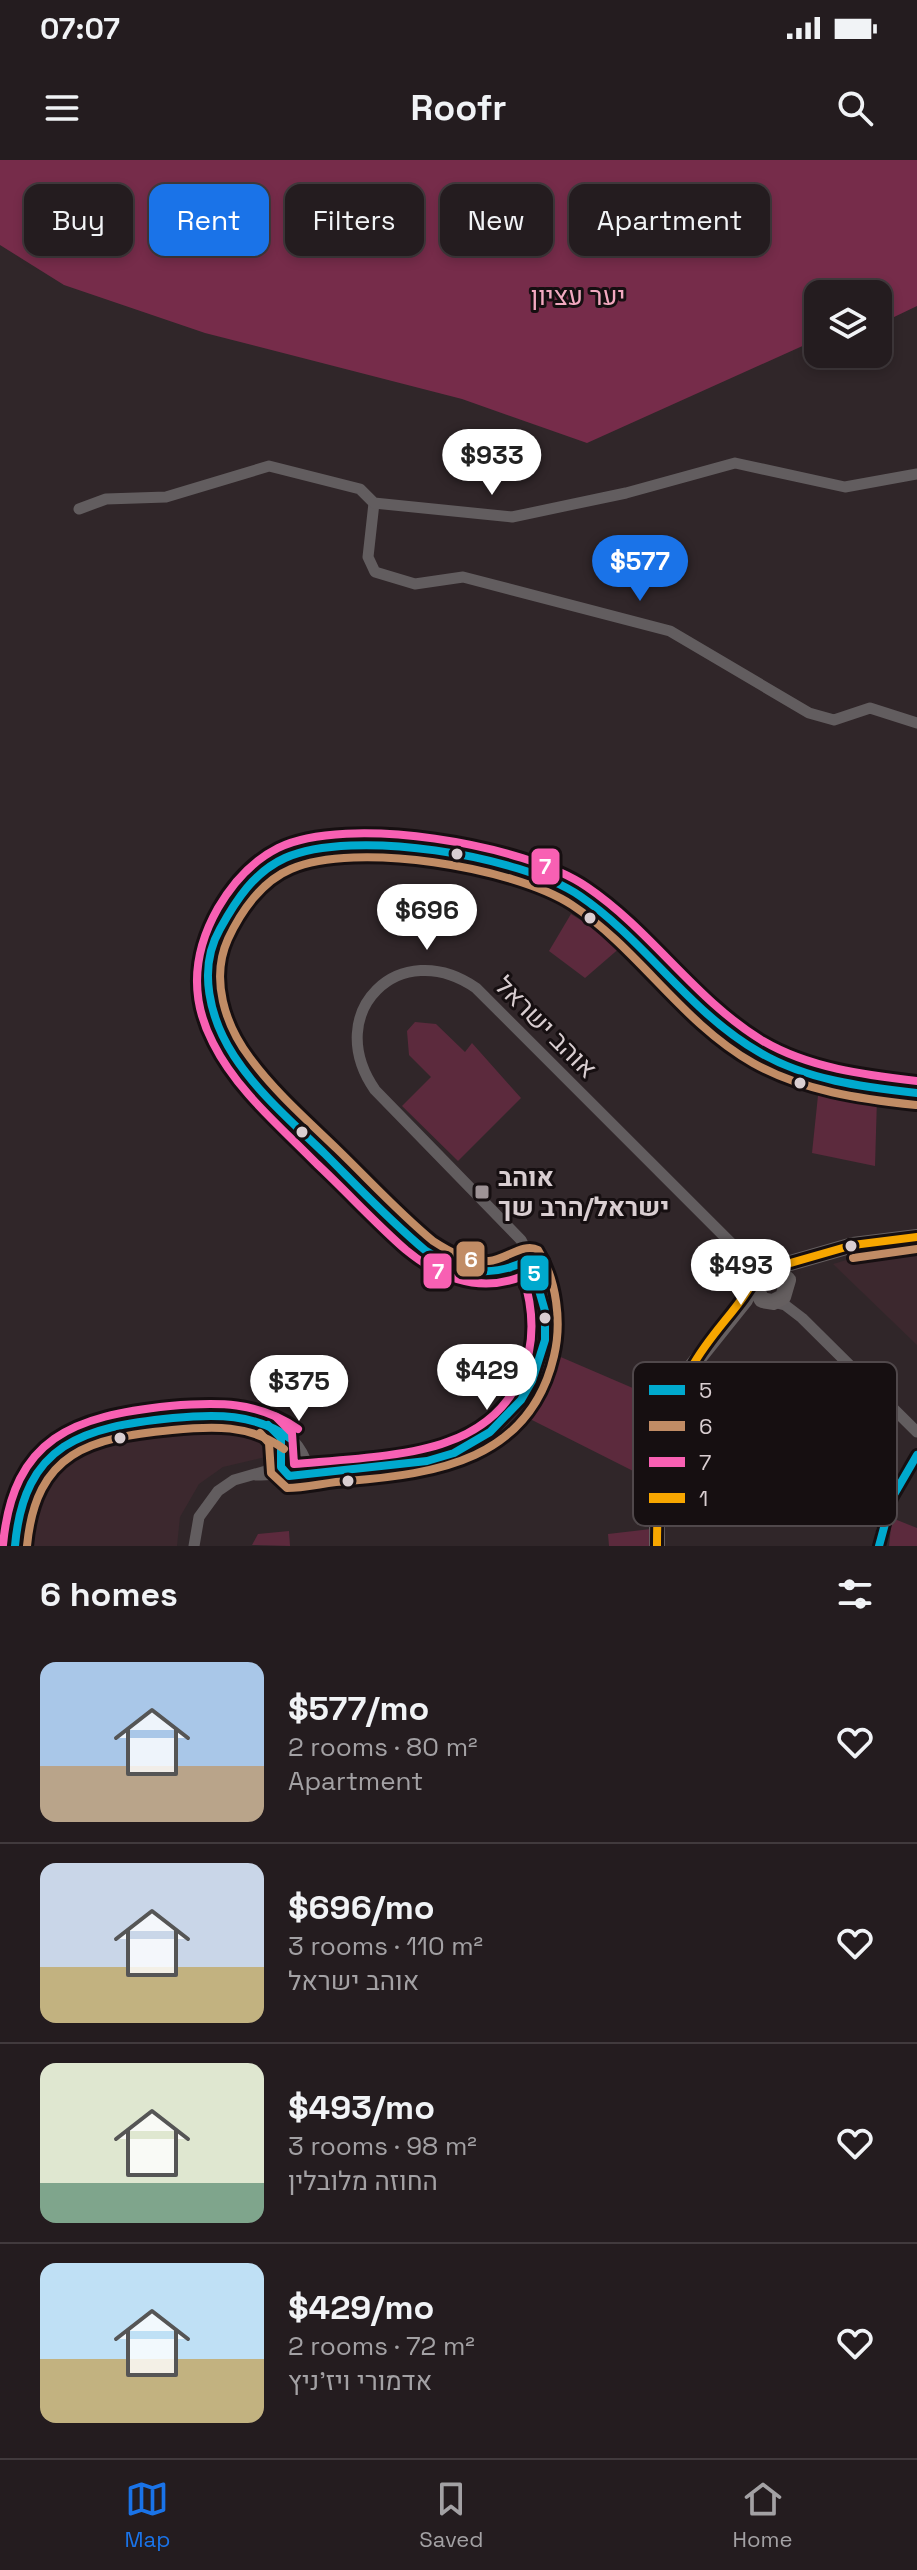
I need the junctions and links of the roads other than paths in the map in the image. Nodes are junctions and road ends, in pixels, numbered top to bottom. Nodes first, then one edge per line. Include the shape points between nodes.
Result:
1 (917, 474) edge
2 (374, 503) junction
3 (79, 509) dead end
4 (917, 723) edge
5 (917, 1093) edge
6 (917, 1237) edge
7 (825, 1255) junction
8 (530, 1259) junction
9 (763, 1274) junction
10 (788, 1286) junction
11 (770, 1302) junction
12 (730, 1318) junction
13 (802, 1318) junction
14 (695, 1362) edge
15 (846, 1362) edge
16 (897, 1412) edge
17 (268, 1425) junction
18 (917, 1432) edge
19 (304, 1455) junction
20 (917, 1455) edge
21 (282, 1456) junction
22 (337, 1469) junction
23 (296, 1474) junction
24 (256, 1475) junction
25 (897, 1489) edge
26 (883, 1526) edge
27 (15, 1546) edge
28 (194, 1546) edge
29 (879, 1546) edge

1 - 2 street via 845,487 735,463 512,517
2 - 3 street via 360,489 269,466 166,497 106,499
2 - 4 street via 368,557 375,572 415,584 463,577 601,610 670,631 809,713 834,720 870,708
5 - 8 street via 828,1078 761,1054 710,1019 589,902 538,875 478,858 362,843 320,846 279,862 225,917 209,957 209,996 232,1054 261,1090 426,1251 475,1273 503,1272
6 - 7 street via 860,1244
7 - 9 street
7 - 10 street
8 - 9 street, אוהב ישראל via 498,1212 360,1069 357,1026 365,1007 394,978 435,969 456,974 476,988
8 - 22 street, אוהב ישראל via 546,1317 545,1339 536,1370 507,1417 454,1453 415,1463
9 - 10 street via 783,1272
9 - 11 street via 755,1293
9 - 12 street
10 - 11 street via 783,1297
10 - 13 street
11 - 12 street
11 - 13 street via 785,1305
12 - 14 street
13 - 15 street
16 - 18 street
17 - 19 street
17 - 21 street via 281,1438
17 - 27 street via 201,1415 118,1424 79,1435 33,1479 18,1516
19 - 21 street via 290,1450
19 - 22 street
19 - 23 street
20 - 25 street
21 - 23 street via 282,1471
21 - 24 street
22 - 23 street, אוהב ישראל
23 - 24 street, אוהב ישראל
24 - 28 street via 234,1480 211,1498 199,1517
26 - 29 street

